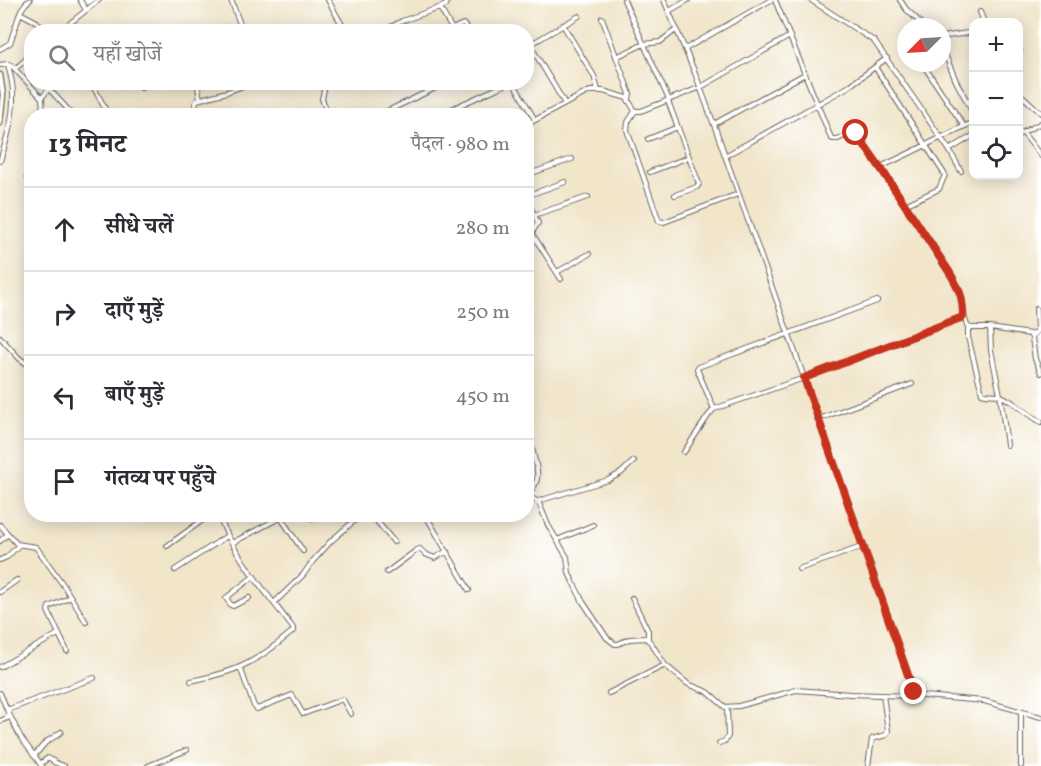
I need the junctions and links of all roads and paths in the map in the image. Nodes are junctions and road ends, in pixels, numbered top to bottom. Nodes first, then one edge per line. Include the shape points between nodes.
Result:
1 (30, 0) edge
2 (80, 0) edge
3 (99, 0) edge
4 (231, 0) edge
5 (328, 0) edge
6 (447, 0) edge
7 (624, 0) edge
8 (664, 0) edge
9 (688, 0) edge
10 (771, 0) edge
11 (776, 0) edge
12 (811, 0) edge
13 (900, 0) edge
14 (440, 8) junction
15 (86, 10) junction
16 (669, 11) junction
17 (980, 12) dead end
18 (20, 13) junction
19 (579, 16) dead end
20 (602, 18) dead end
21 (916, 18) edge
22 (982, 18) edge
23 (39, 24) edge
24 (69, 24) edge
25 (240, 24) edge
26 (342, 24) edge
27 (397, 24) edge
28 (449, 24) edge
29 (563, 25) junction
30 (677, 29) junction
31 (969, 33) edge
32 (790, 36) junction
33 (951, 36) edge
34 (534, 42) edge
35 (644, 44) junction
36 (0, 49) edge
37 (685, 49) junction
38 (534, 55) edge
39 (618, 56) junction
40 (887, 58) junction
41 (24, 61) edge
42 (4, 65) edge
43 (876, 68) junction
44 (15, 69) junction
45 (951, 69) edge
46 (928, 72) edge
47 (805, 74) junction
48 (0, 75) edge
49 (24, 79) edge
50 (701, 87) junction
51 (34, 90) edge
52 (48, 90) edge
53 (50, 90) edge
54 (95, 90) edge
55 (198, 90) edge
56 (232, 90) edge
57 (324, 90) edge
58 (431, 90) edge
59 (494, 90) edge
60 (517, 90) edge
61 (598, 90) junction
62 (1023, 96) edge
63 (42, 97) junction
64 (200, 99) junction
65 (629, 99) junction
66 (669, 100) junction
67 (967, 102) joint
68 (565, 104) junction
69 (817, 104) junction
70 (969, 106) edge
71 (43, 108) edge
72 (67, 108) edge
73 (105, 108) edge
74 (196, 108) edge
75 (326, 108) edge
76 (394, 108) edge
77 (454, 108) edge
78 (528, 108) edge
79 (635, 111) junction
80 (1041, 112) edge
81 (535, 120) edge
82 (0, 123) edge
83 (1041, 123) edge
84 (714, 124) junction
85 (969, 124) edge
86 (964, 126) junction
87 (678, 127) junction
88 (1023, 133) edge
89 (1023, 136) edge
90 (940, 137) junction
91 (969, 138) edge
92 (648, 139) dead end
93 (926, 144) junction
94 (949, 150) junction
95 (725, 156) junction
96 (1041, 156) edge
97 (689, 157) junction
98 (572, 159) dead end
99 (0, 161) edge
100 (880, 167) junction
101 (961, 171) dead end
102 (534, 172) edge
103 (650, 172) dead end
104 (565, 182) dead end
105 (534, 194) edge
106 (738, 194) junction
107 (675, 195) dead end
108 (588, 197) dead end
109 (905, 205) junction
110 (534, 215) joint
111 (534, 230) edge
112 (534, 238) edge
113 (589, 254) dead end
114 (557, 273) junction
115 (561, 279) dead end
116 (877, 302) dead end
117 (1036, 309) dead end
118 (963, 317) junction
119 (968, 327) junction
120 (990, 328) junction
121 (789, 335) junction
122 (1032, 336) junction
123 (0, 337) edge
124 (24, 362) edge
125 (1041, 373) edge
126 (804, 378) junction
127 (912, 384) dead end
128 (1000, 395) junction
129 (714, 410) junction
130 (819, 419) junction
131 (1041, 422) edge
132 (1007, 446) dead end
133 (684, 452) dead end
134 (534, 458) edge
135 (634, 461) dead end
136 (534, 488) edge
137 (534, 499) edge
138 (537, 501) junction
139 (200, 522) edge
140 (221, 522) edge
141 (273, 522) edge
142 (284, 522) edge
143 (353, 522) edge
144 (378, 522) edge
145 (430, 522) edge
146 (0, 525) edge
147 (593, 525) dead end
148 (8, 534) junction
149 (227, 536) junction
150 (556, 540) junction
151 (0, 541) edge
152 (394, 542) dead end
153 (232, 543) junction
154 (19, 545) junction
155 (167, 546) dead end
156 (864, 546) junction
157 (303, 551) dead end
158 (447, 551) junction
159 (0, 560) edge
160 (798, 569) dead end
161 (175, 570) dead end
162 (387, 572) dead end
163 (254, 576) junction
164 (17, 580) dead end
165 (469, 590) dead end
166 (0, 592) edge
167 (71, 597) junction
168 (249, 598) dead end
169 (632, 598) dead end
170 (274, 603) junction
171 (86, 622) dead end
172 (58, 634) junction
173 (648, 640) junction
174 (67, 651) dead end
175 (665, 665) junction
176 (0, 667) edge
177 (240, 667) junction
178 (94, 678) dead end
179 (191, 681) dead end
180 (0, 693) edge
181 (609, 693) dead end
182 (884, 695) junction
183 (912, 695) junction
184 (727, 707) junction
185 (7, 710) junction
186 (1021, 712) junction
187 (351, 714) dead end
188 (10, 717) junction
189 (1041, 717) edge
190 (0, 721) edge
191 (61, 732) dead end
192 (719, 743) dead end
193 (187, 750) dead end
194 (34, 756) junction
195 (41, 765) edge
196 (64, 766) edge
197 (148, 766) edge
198 (868, 766) edge
199 (1021, 766) edge

1 - 18 street
2 - 15 street
3 - 15 street
4 - 25 street
5 - 26 street
6 - 14 street
7 - 35 street
8 - 16 street
9 - 16 street
10 - 37 street
11 - 32 street
12 - 40 street via 877,43
13 - 21 street
14 - 27 street
14 - 28 street
15 - 24 street
16 - 30 street
17 - 22 street
18 - 23 street
18 - 36 street via 10,43
19 - 29 street
20 - 39 street
29 - 34 street
29 - 61 street via 594,76
30 - 35 street via 660,42
30 - 37 street
31 - 33 street
32 - 47 street
32 - 50 street
35 - 39 street
35 - 66 street
37 - 50 street
38 - 68 street
39 - 65 street
40 - 43 street
40 - 90 street
41 - 44 street
42 - 44 street
42 - 99 street via 13,86 13,99 9,135
43 - 69 street
43 - 93 street
44 - 49 street
45 - 67 street
46 - 86 street
47 - 69 street
47 - 84 street
48 - 82 street
50 - 66 street
50 - 84 street
51 - 63 street
52 - 63 street
53 - 72 street
54 - 73 street
55 - 64 street
56 - 64 street
57 - 75 street
58 - 76 street
59 - 77 street
60 - 78 street
61 - 65 street
61 - 68 street
62 - 80 street
63 - 71 street
64 - 74 street via 195,102
65 - 79 street
66 - 79 street
66 - 87 street
67 - 70 street
68 - 81 street
69 - 95 street
69 - 100 street via 831,138 854,132
79 - 106 street via 627,130 658,221
83 - 88 street
84 - 95 street
85 - 86 street
86 - 90 street
87 - 92 street
87 - 97 street
89 - 96 street
90 - 93 street
90 - 94 street
91 - 94 street
93 - 100 street
93 - 109 street via 945,176 939,189
94 - 101 street
95 - 106 street
97 - 103 street
97 - 107 street via 699,184
98 - 102 street
100 - 109 street
104 - 105 street
106 - 121 street
108 - 110 street
109 - 118 street via 960,289
110 - 111 street via 538,225
112 - 114 street
113 - 114 street
114 - 115 street
116 - 121 street
117 - 122 street via 1037,331
118 - 119 street
118 - 126 street
119 - 120 street
119 - 128 street via 981,392
120 - 122 street
120 - 128 street
121 - 126 street
121 - 129 street via 698,367
122 - 125 street
123 - 124 street
126 - 129 street
126 - 130 street
127 - 130 street
128 - 131 street
128 - 132 street
129 - 133 street
130 - 156 street
134 - 136 street
135 - 138 street via 608,480
137 - 138 street
138 - 150 street
139 - 155 street
140 - 149 street
141 - 153 street
142 - 157 street
143 - 170 street
144 - 152 street
145 - 158 street
146 - 148 street
147 - 150 street
148 - 151 street
148 - 154 street
149 - 153 street
149 - 161 street
150 - 173 street via 567,557 573,582 607,638 615,644 636,638
153 - 163 street
154 - 159 street
154 - 167 street via 36,547
156 - 160 street
156 - 183 street
158 - 162 street via 435,558 417,550
158 - 165 street
163 - 168 street via 226,598 233,606
163 - 170 street
164 - 166 street
167 - 171 street
167 - 172 street via 48,609
169 - 173 street via 648,631
170 - 177 street via 293,631
172 - 174 street
172 - 176 street
173 - 175 street
175 - 181 street
175 - 184 street
177 - 179 street
177 - 187 street via 257,709 292,695 303,714 343,700
178 - 185 street
180 - 185 street
182 - 183 street
182 - 184 street via 796,690
182 - 198 street via 888,731 872,739
183 - 186 street via 977,700
184 - 192 street via 728,736
185 - 188 street
186 - 189 street
186 - 199 street
188 - 190 street
188 - 194 street
191 - 194 street
193 - 197 street
194 - 195 street
195 - 196 street via 48,758

